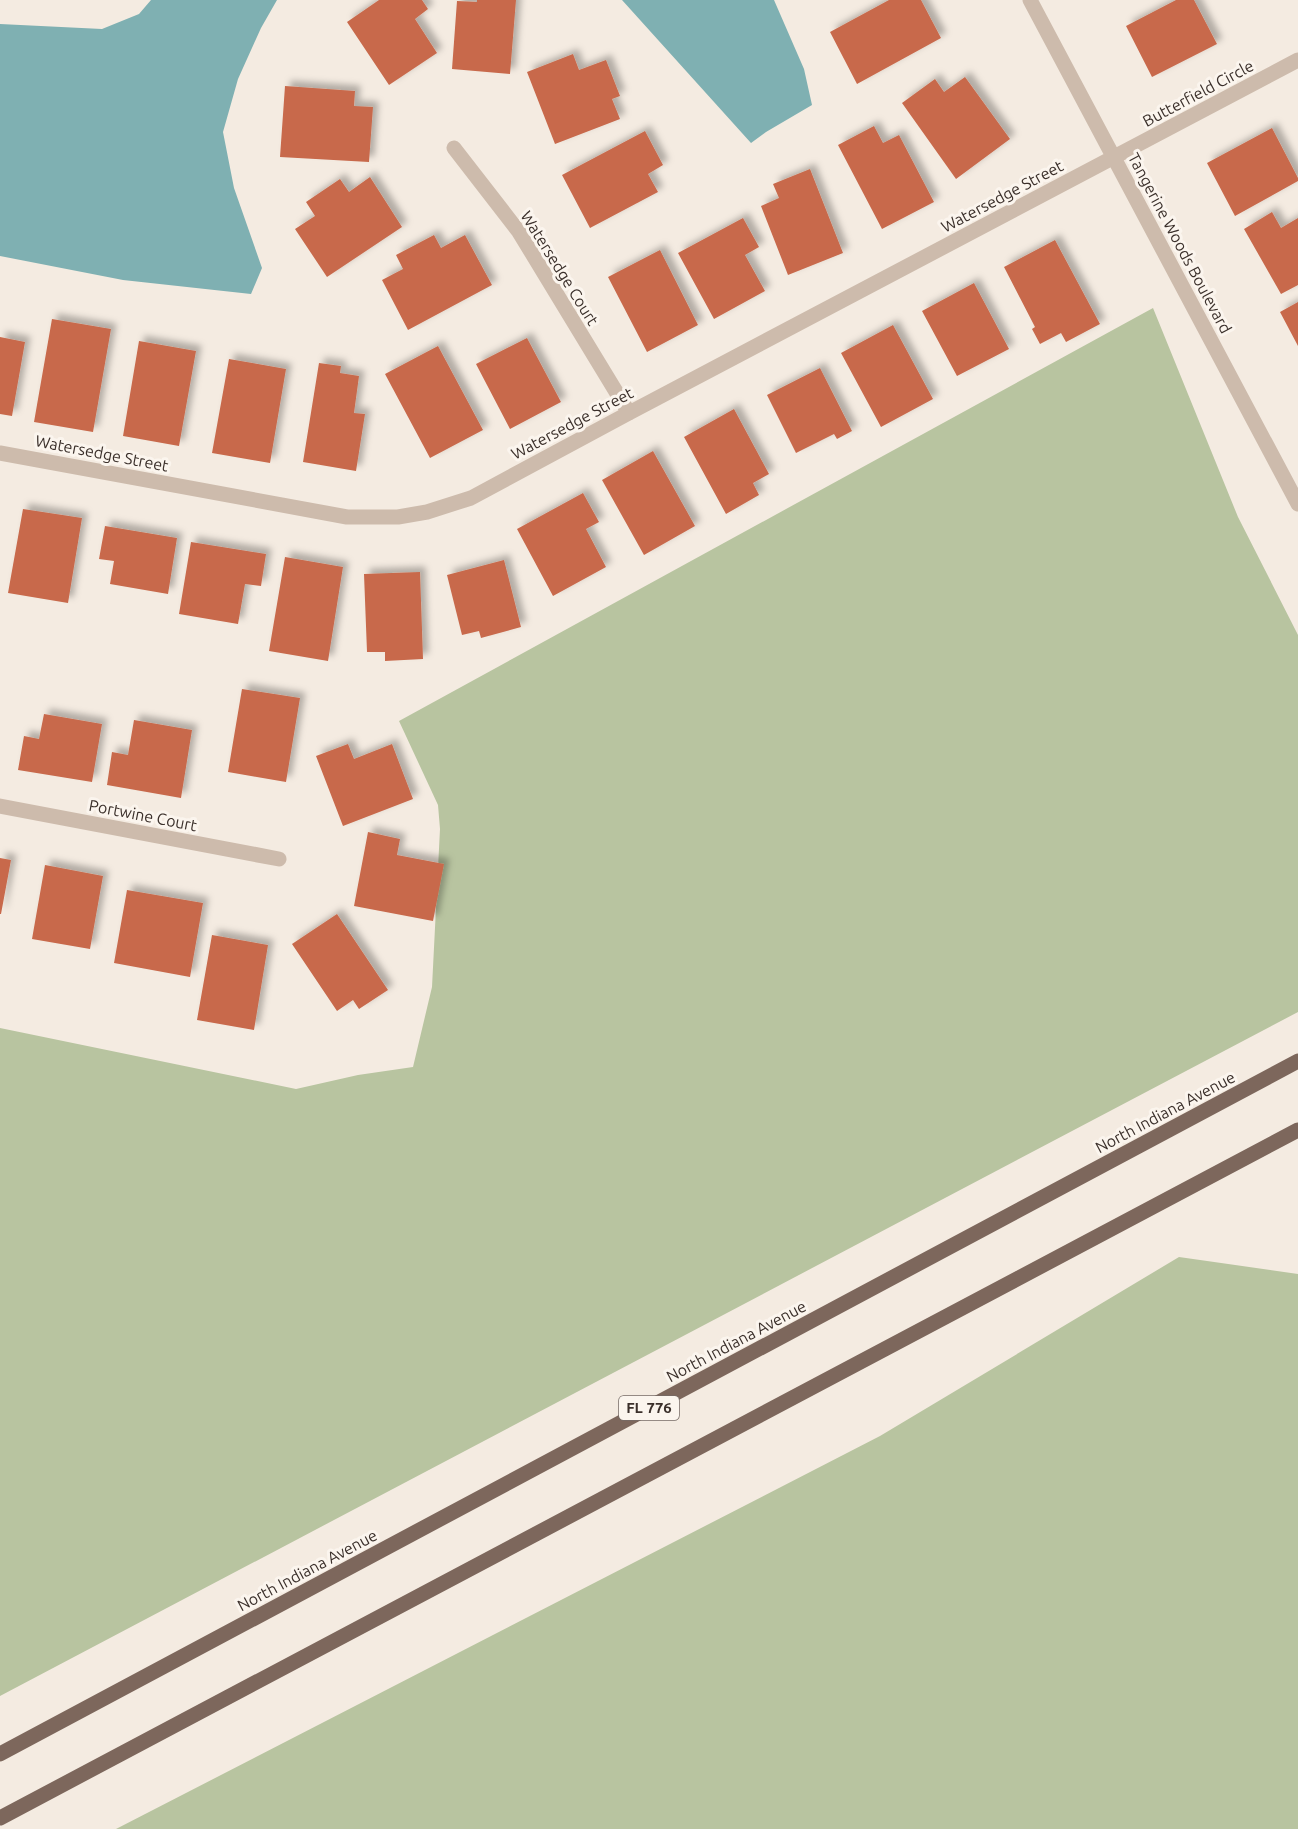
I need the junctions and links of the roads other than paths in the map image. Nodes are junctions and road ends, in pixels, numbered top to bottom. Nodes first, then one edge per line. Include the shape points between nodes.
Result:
1 (1030, 0) edge
2 (1298, 60) edge
3 (454, 148) dead end
4 (1114, 157) junction
5 (628, 413) junction
6 (0, 453) edge
7 (1298, 504) edge
8 (0, 806) edge
9 (279, 859) dead end
10 (1298, 1061) edge
11 (1298, 1130) edge
12 (0, 1754) edge
13 (0, 1818) edge

1 - 4 street, Tangerine Woods Boulevard
2 - 4 street, Butterfield Circle
3 - 5 street, Watersedge Court via 519,232
4 - 5 street, Watersedge Street
4 - 7 street, Tangerine Woods Boulevard
5 - 6 street, Watersedge Street via 471,498 398,517 347,517
8 - 9 street, Portwine Court
10 - 12 main road, North Indiana Avenue / FL 776
11 - 13 main road

